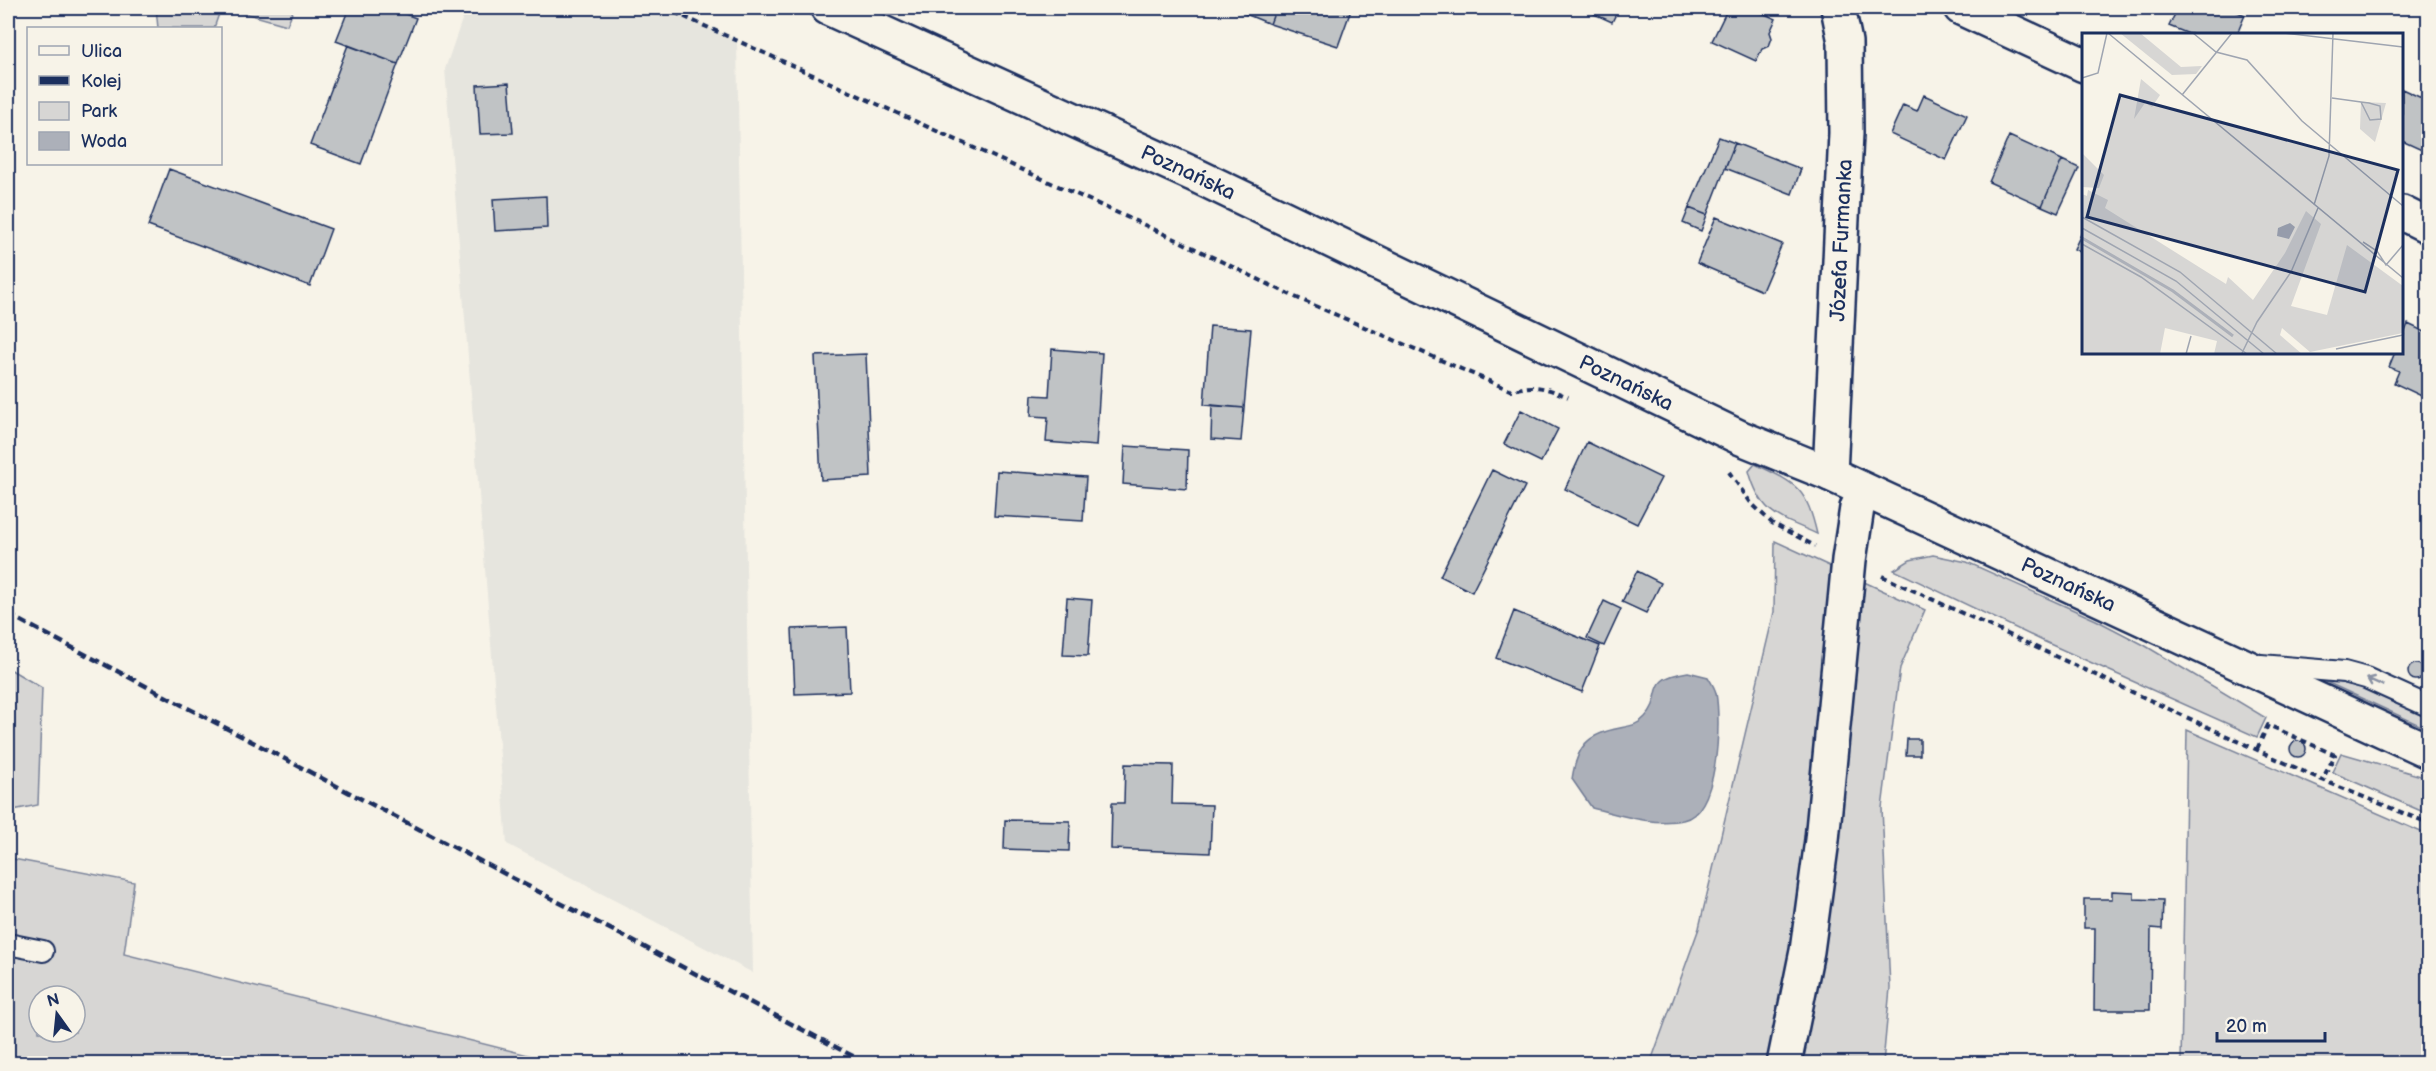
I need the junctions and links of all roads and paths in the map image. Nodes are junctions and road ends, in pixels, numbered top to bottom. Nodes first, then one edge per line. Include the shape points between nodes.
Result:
1 (665, 8) edge
2 (828, 8) edge
3 (1838, 8) edge
4 (1961, 8) edge
5 (2082, 64) edge
6 (2403, 214) edge
7 (2428, 226) edge
8 (1570, 398) dead end
9 (1728, 471) dead end
10 (1830, 474) junction
11 (1865, 491) junction
12 (1849, 560) junction
13 (2236, 664) junction
14 (2428, 706) edge
15 (2258, 749) junction
16 (2428, 751) edge
17 (2322, 780) junction
18 (2428, 823) edge
19 (8, 944) edge
20 (43, 951) dead end
21 (1784, 1064) edge

1 - 8 path via 1295,297 1512,391 1529,385 1549,388
2 - 10 main road, Poznańska via 1193,174 1741,438
3 - 10 main road, Józefa Furmanka via 1845,42 1846,133
4 - 5 main road
6 - 7 main road
9 - 12 path via 1772,523
10 - 11 main road, Poznańska
11 - 12 main road via 1857,508
11 - 13 main road, Poznańska
12 - 15 path
12 - 21 main road via 1820,851 1807,951
14 -> 13 lane via 2344,672
13 - 16 main road, Poznańska
15 - 17 path
15 - 17 path via 2268,725 2335,755
17 - 18 path
19 - 20 lane

